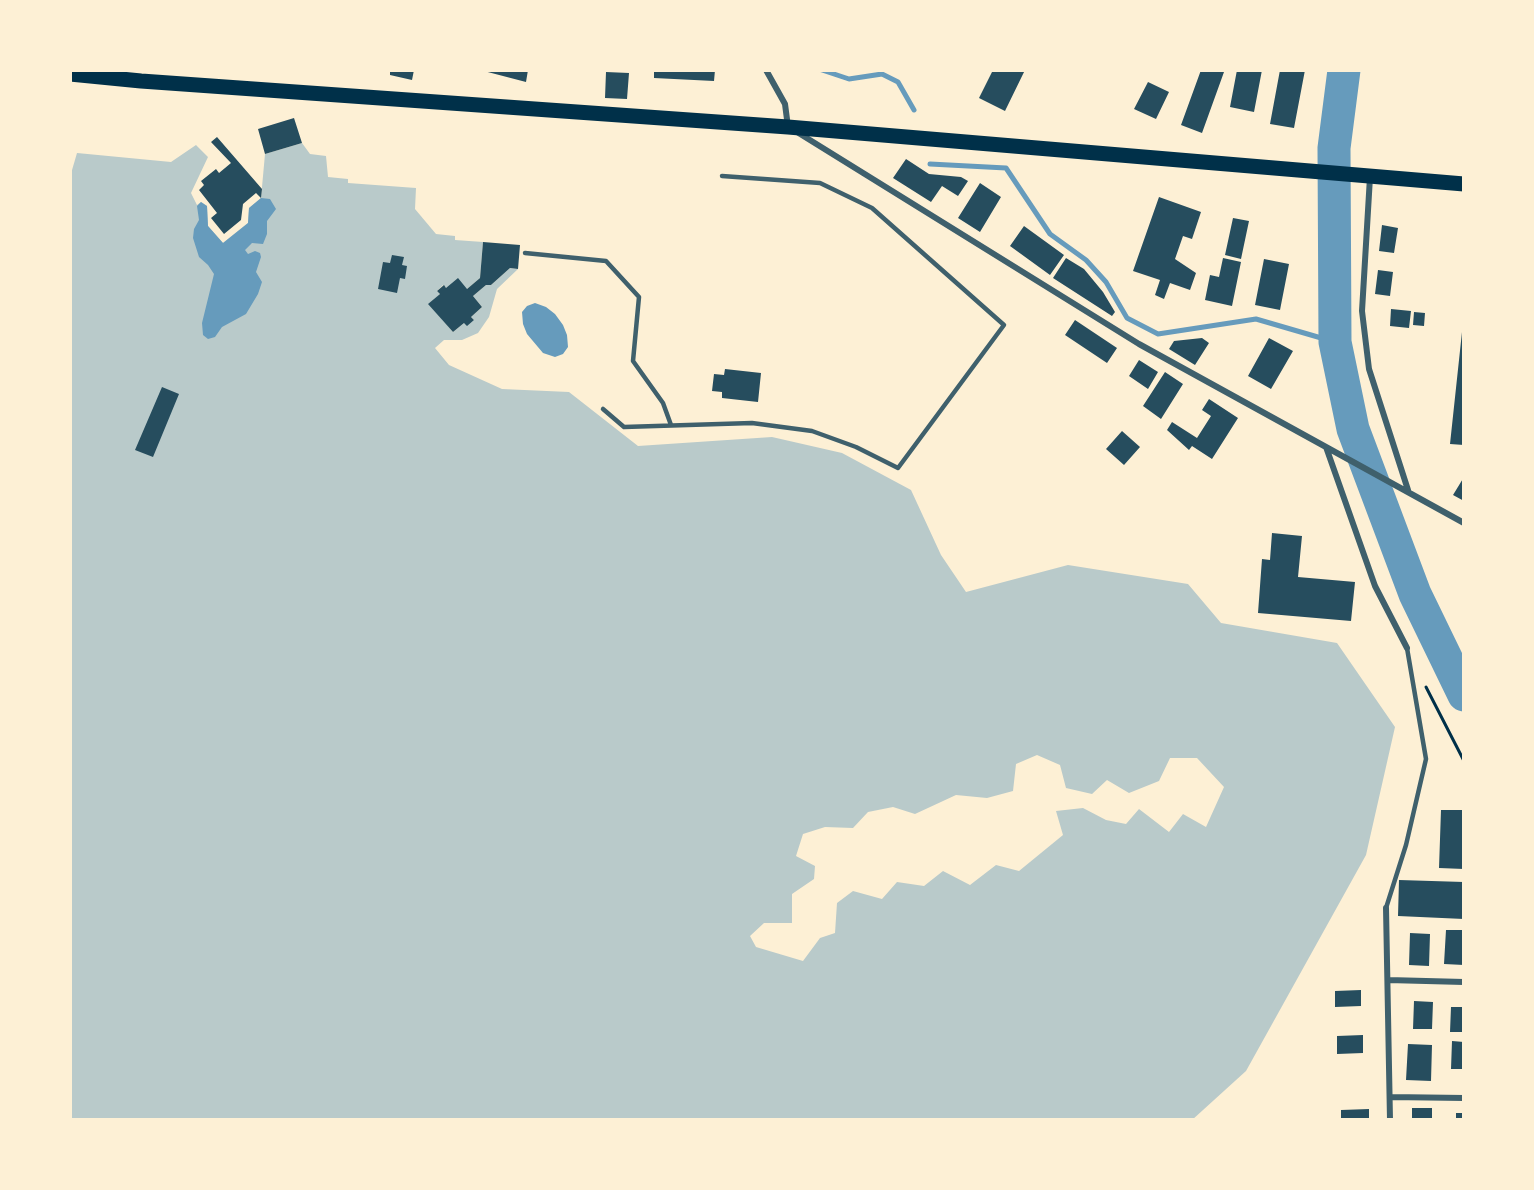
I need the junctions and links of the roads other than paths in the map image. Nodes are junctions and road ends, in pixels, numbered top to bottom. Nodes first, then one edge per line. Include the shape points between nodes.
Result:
1 (766, 70) edge
2 (70, 74) edge
3 (788, 127) junction
4 (722, 176) dead end
5 (1370, 177) junction
6 (1464, 184) edge
7 (525, 253) dead end
8 (603, 409) dead end
9 (672, 425) junction
10 (1326, 447) junction
11 (1408, 491) junction
12 (1464, 523) edge
13 (1407, 648) joint
14 (1386, 908) joint
15 (1388, 980) junction
16 (1464, 982) edge
17 (1390, 1097) junction
18 (1464, 1098) edge
19 (1390, 1119) edge

1 - 3 street via 785,104
2 - 3 highway
3 - 5 highway
3 - 10 street via 1139,344
4 - 9 lane via 820,183 872,208 1004,325 898,468 813,431 752,423
5 - 6 highway
5 - 11 street via 1362,311 1369,369
7 - 9 lane via 606,261 639,297 633,361 663,403
8 - 9 lane via 624,427
10 - 11 street
10 - 13 street via 1375,586
11 - 12 street
13 - 14 lane via 1426,759
14 - 15 street
15 - 16 street
15 - 17 street
17 - 18 street
17 - 19 street

